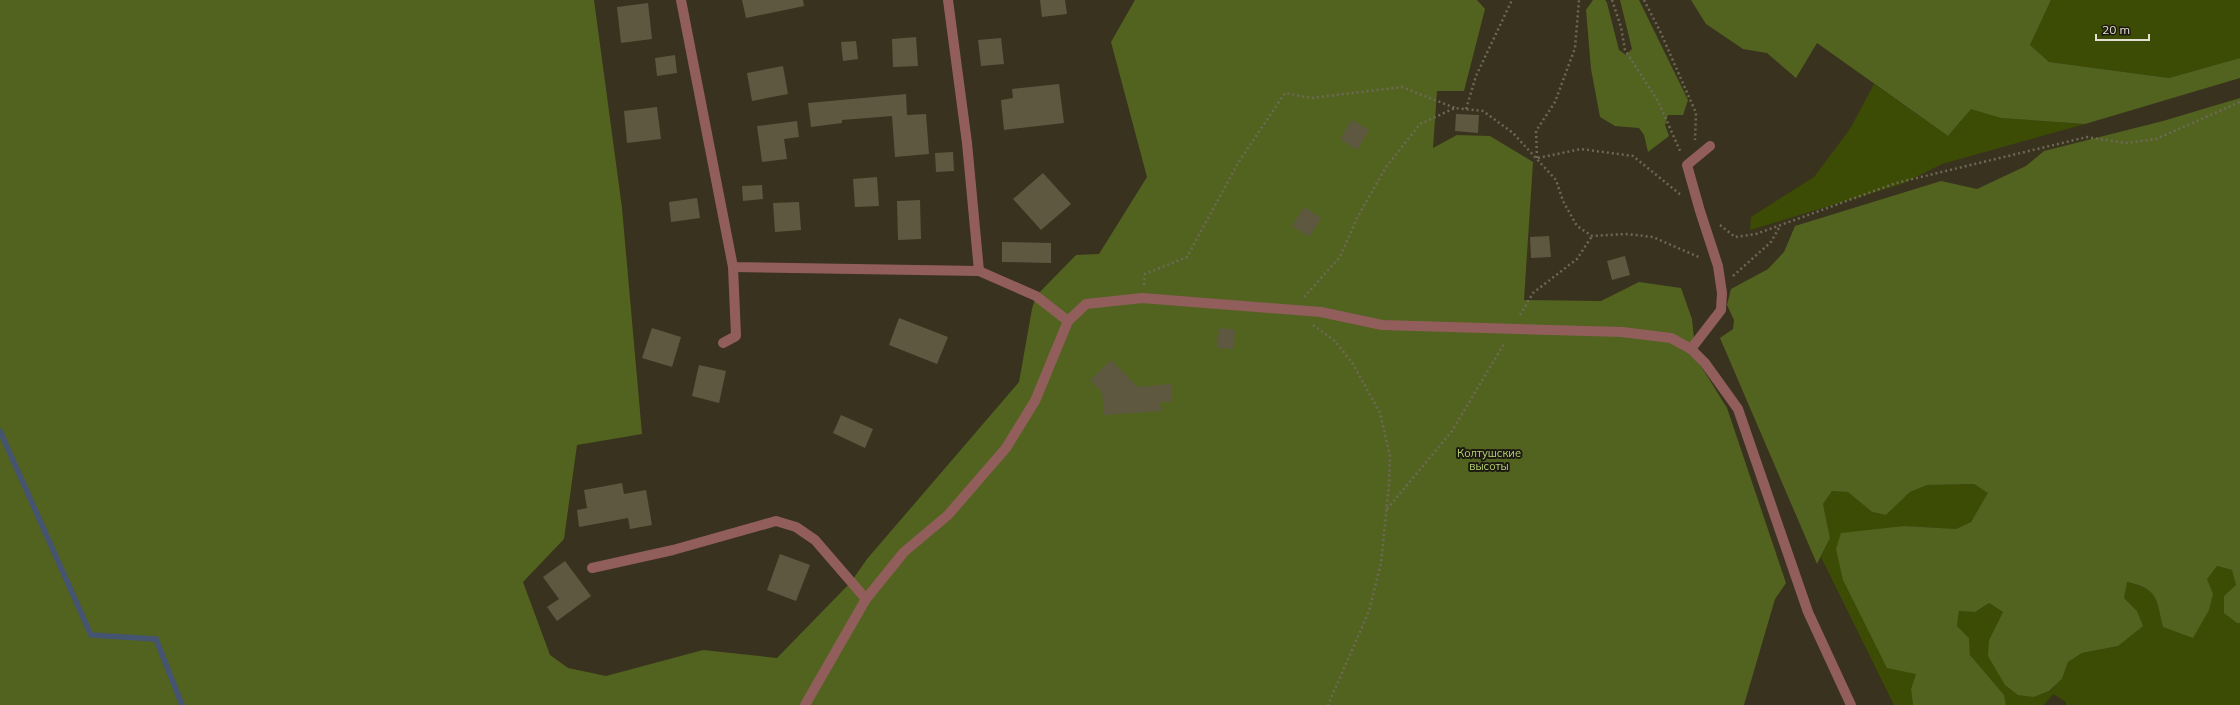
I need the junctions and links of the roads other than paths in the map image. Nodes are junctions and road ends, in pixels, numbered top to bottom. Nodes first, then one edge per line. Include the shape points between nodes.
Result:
1 (681, 0) edge
2 (948, 0) edge
3 (1710, 146) dead end
4 (733, 267) junction
5 (979, 271) junction
6 (1068, 321) junction
7 (723, 343) dead end
8 (1691, 349) junction
9 (592, 568) dead end
10 (866, 599) junction
11 (804, 705) edge
12 (1852, 705) edge

1 - 4 street
2 - 5 street via 967,143
3 - 8 street via 1687,165 1715,257 1721,285 1721,310
4 - 5 street
4 - 7 street via 736,336
5 - 6 street via 1036,296
6 - 8 street via 1086,304 1142,298 1320,312 1382,325 1622,332 1671,338
6 - 10 street via 1035,401 1006,448 948,515 904,552
8 - 12 street via 1706,363 1738,409 1808,612
9 - 10 street via 673,550 776,521 796,527 815,540
10 - 11 street

